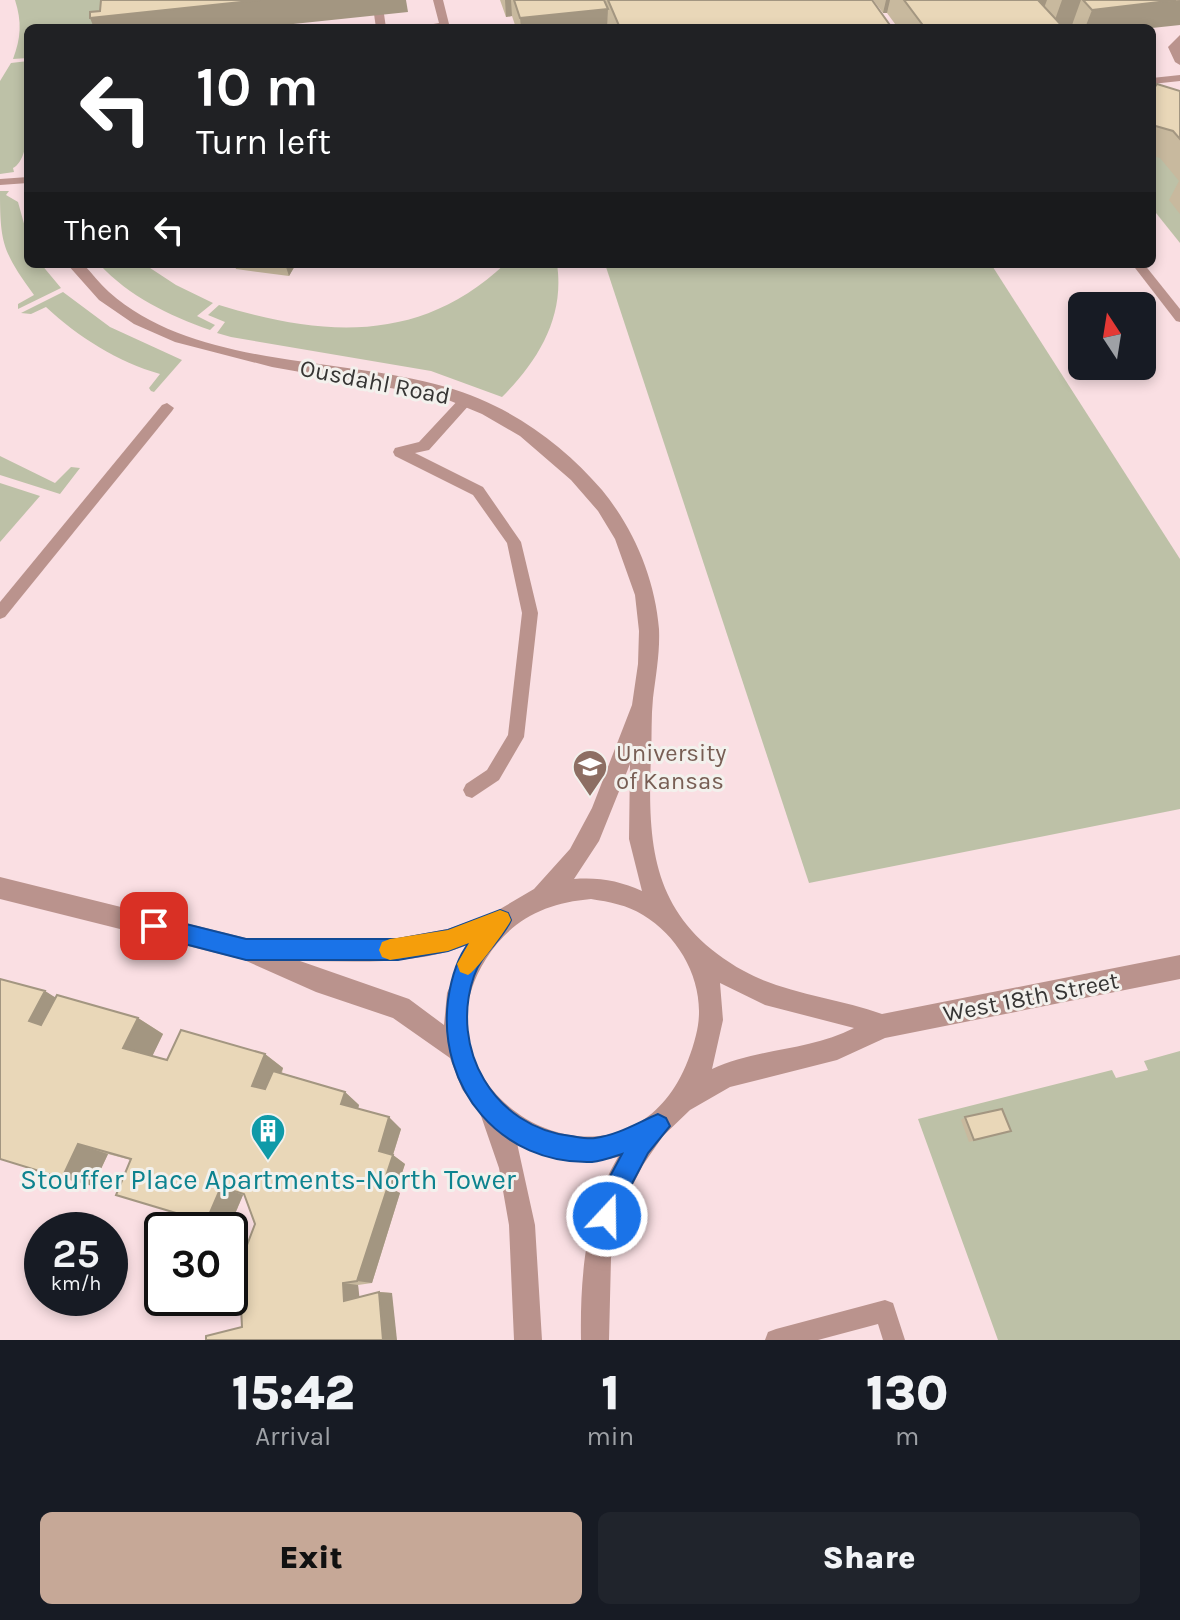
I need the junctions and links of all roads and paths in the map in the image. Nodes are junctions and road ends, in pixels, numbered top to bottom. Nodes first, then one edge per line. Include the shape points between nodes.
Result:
1 (438, 0) edge
2 (379, 14) dead end
3 (380, 24) edge
4 (444, 24) edge
5 (1180, 38) edge
6 (1180, 62) edge
7 (1180, 78) edge
8 (1156, 81) edge
9 (24, 180) edge
10 (0, 182) edge
11 (78, 268) edge
12 (1142, 268) edge
13 (1174, 301) edge
14 (1180, 318) edge
15 (466, 400) junction
16 (167, 408) dead end
17 (0, 613) edge
18 (642, 701) junction
19 (472, 790) dead end
20 (0, 888) edge
21 (538, 897) junction
22 (500, 920) junction
23 (669, 921) junction
24 (689, 943) junction
25 (246, 949) junction
26 (1180, 967) edge
27 (882, 1026) junction
28 (459, 1050) junction
29 (489, 1108) junction
30 (668, 1117) junction
31 (528, 1340) edge
32 (595, 1340) edge
33 (776, 1340) edge
34 (894, 1340) edge

1 - 4 lane
2 - 3 lane
5 - 6 lane via 1173,47
7 - 8 lane
9 - 10 lane
11 - 15 street, Ousdahl Road via 122,308 183,339 235,355 375,377
12 - 13 lane
13 - 14 lane
15 - 18 street, Ousdahl Road via 547,445 609,514 635,568 649,627
15 - 19 lane via 424,446 400,452 478,491 514,542 530,613 516,737 493,775
16 - 17 lane
18 - 21 street, Ousdahl Road via 587,841 564,874
18 - 23 street, Ousdahl Road via 639,848 656,900
20 - 25 street
21 - 22 street
21 - 23 street via 583,888 606,890 640,901
22 - 25 street via 420,947
22 - 28 street via 462,978 456,1013
23 - 24 street
24 - 27 street, West 18th Street via 733,978 762,992
24 - 30 street via 711,993 711,1013 702,1070
25 - 28 street via 400,1008
26 - 27 street, West 18th Street
27 - 30 street, West 18th Street via 838,1048 738,1070 702,1088
28 - 29 street
29 - 30 street via 525,1136 570,1150 616,1146
29 - 31 street via 518,1188
30 - 32 street via 640,1145 615,1191 599,1242
33 - 34 lane via 885,1311

